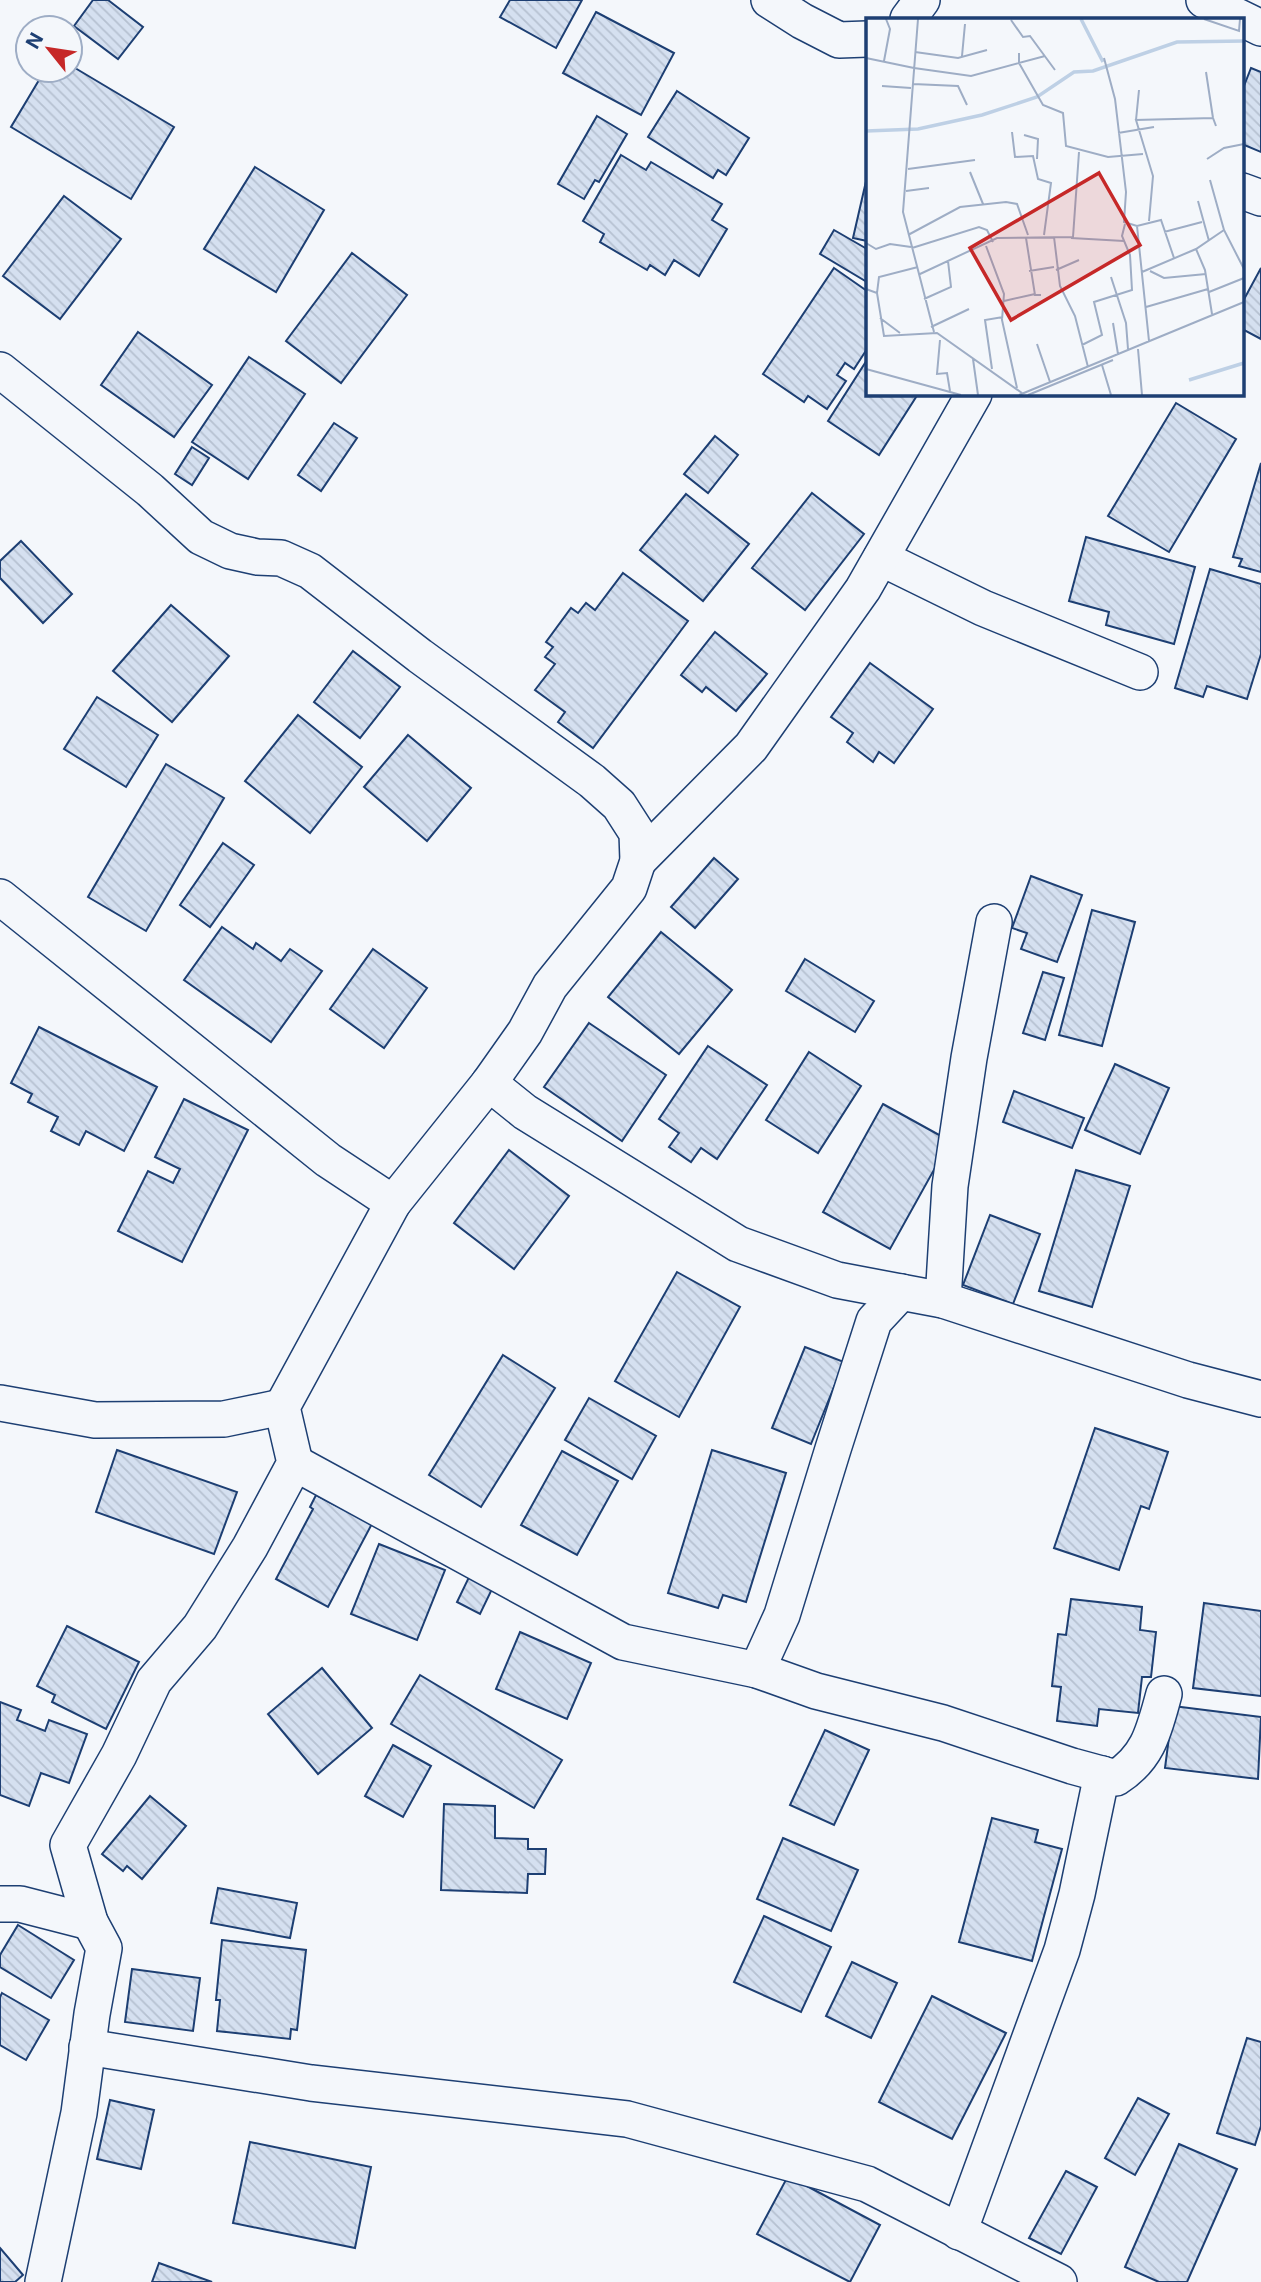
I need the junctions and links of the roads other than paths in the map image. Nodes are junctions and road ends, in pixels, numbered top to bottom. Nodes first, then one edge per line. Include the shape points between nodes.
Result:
1 (769, 0) edge
2 (922, 0) edge
3 (1203, 0) edge
4 (909, 18) edge
5 (1240, 18) edge
6 (1244, 20) edge
7 (1261, 28) edge
8 (866, 39) edge
9 (1244, 192) edge
10 (1261, 198) edge
11 (0, 370) edge
12 (973, 396) edge
13 (881, 558) junction
14 (1140, 672) dead end
15 (638, 861) junction
16 (0, 897) edge
17 (994, 922) dead end
18 (489, 1083) junction
19 (393, 1203) junction
20 (901, 1292) junction
21 (943, 1300) junction
22 (1261, 1399) edge
23 (0, 1403) edge
24 (282, 1407) junction
25 (295, 1464) junction
26 (757, 1670) junction
27 (1164, 1694) dead end
28 (1102, 1774) junction
29 (0, 1905) edge
30 (90, 1922) junction
31 (87, 2048) junction
32 (959, 2232) junction
33 (43, 2282) edge
34 (1059, 2282) edge

1 - 8 street via 839,40
2 - 4 street
3 - 5 street
6 - 7 street
9 - 10 street
11 - 15 street via 150,490 201,537 230,551 281,558 310,571 592,781 619,805 637,833
12 - 13 street
13 - 14 street via 983,608
13 - 15 street via 751,747
15 - 18 street via 629,888 550,986
16 - 19 street via 328,1160
17 - 21 street via 950,1186
18 - 19 street
18 - 20 street via 525,1112 738,1244 837,1280
19 - 24 street
20 - 21 street
20 - 26 street via 874,1321 782,1615
21 - 22 street via 1188,1380
23 - 24 street via 94,1420 224,1419
24 - 25 street
25 - 26 street via 623,1642
25 - 30 street via 200,1628 154,1681 120,1755 68,1844
26 - 28 street
27 - 28 street via 1153,1734 1134,1766 1116,1778
28 - 32 street via 1062,1950
29 - 30 street via 20,1903
30 - 31 street via 104,1948
31 - 32 street via 311,2083 627,2119 867,2184
31 - 33 street via 79,2113
32 - 34 street

